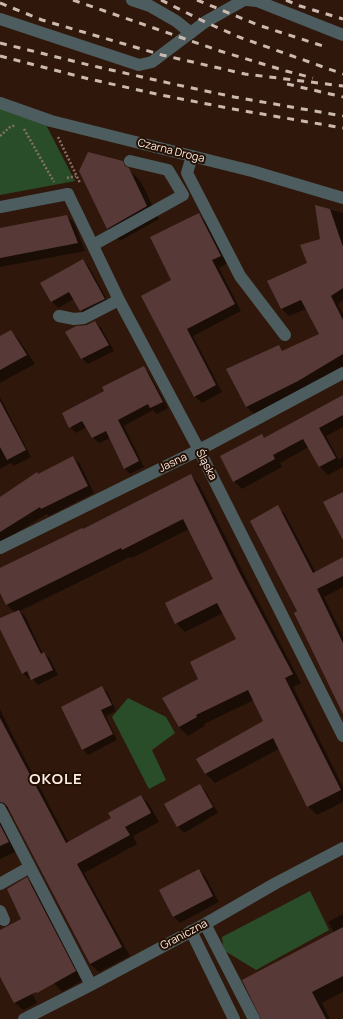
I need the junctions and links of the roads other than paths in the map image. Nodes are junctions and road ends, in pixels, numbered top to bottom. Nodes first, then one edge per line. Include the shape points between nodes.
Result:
1 (132, 0) edge
2 (244, 0) edge
3 (247, 0) edge
4 (0, 19) edge
5 (191, 33) junction
6 (343, 35) edge
7 (0, 104) edge
8 (192, 156) junction
9 (130, 161) dead end
10 (343, 198) edge
11 (0, 207) edge
12 (93, 245) junction
13 (119, 300) junction
14 (59, 316) dead end
15 (286, 335) dead end
16 (343, 373) edge
17 (199, 450) junction
18 (0, 548) edge
19 (343, 736) edge
20 (0, 809) edge
21 (343, 848) edge
22 (30, 867) junction
23 (0, 884) edge
24 (205, 924) junction
25 (191, 931) junction
26 (92, 985) junction
27 (24, 1019) edge
28 (234, 1019) edge
29 (254, 1019) edge

1 - 5 street via 170,17
2 - 5 street
3 - 6 street via 257,1
4 - 5 street via 139,64 152,62
7 - 8 street, Czarna Droga via 51,121
8 - 10 street, Czarna Droga
8 - 15 street via 187,173 240,276
9 - 12 street via 168,170 182,195
11 - 12 street, Śląska via 68,194
12 - 13 street, Śląska
13 - 14 street via 84,318
13 - 17 street, Śląska
16 - 17 street, Jasna
17 - 18 street, Jasna
17 - 19 street, Śląska
20 - 22 street
21 - 24 street, Graniczna
22 - 23 street
22 - 26 street
24 - 25 street, Graniczna
24 - 29 street
25 - 26 street, Graniczna
25 - 28 street
26 - 27 street, Graniczna

